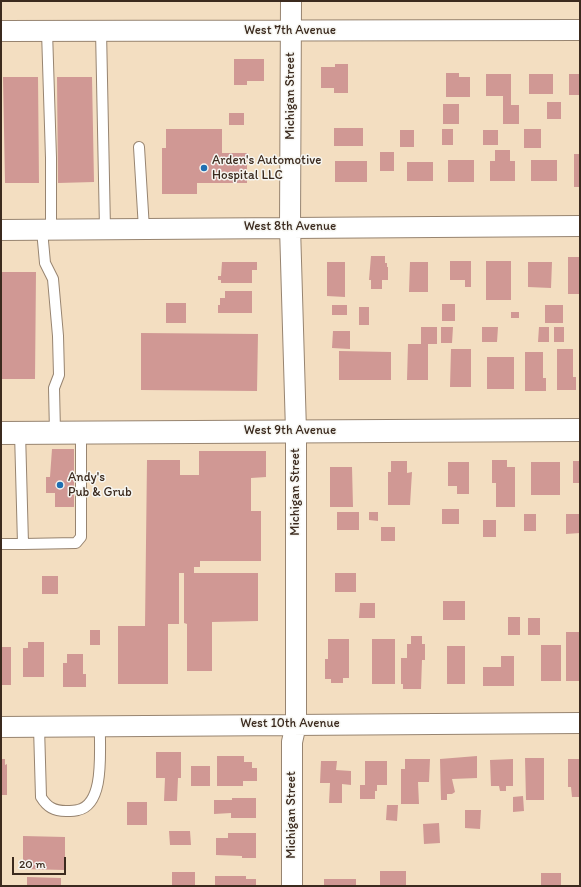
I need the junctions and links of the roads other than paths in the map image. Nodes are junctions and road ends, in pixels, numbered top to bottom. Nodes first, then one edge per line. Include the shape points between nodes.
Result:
1 (291, 1) edge
2 (101, 30) junction
3 (580, 30) edge
4 (1, 31) edge
5 (47, 31) junction
6 (292, 31) junction
7 (139, 147) dead end
8 (580, 226) edge
9 (290, 227) junction
10 (105, 229) junction
11 (144, 229) junction
12 (1, 230) edge
13 (46, 230) junction
14 (580, 430) edge
15 (296, 431) junction
16 (10, 432) edge
17 (55, 432) junction
18 (81, 432) junction
19 (1, 544) edge
20 (23, 544) junction
21 (580, 723) edge
22 (296, 724) junction
23 (100, 726) junction
24 (1, 727) edge
25 (39, 727) junction
26 (292, 886) edge

1 - 6 street, Michigan Street
2 - 5 street, West 7th Avenue
2 - 6 street, West 7th Avenue
2 - 10 lane
3 - 6 street, West 7th Avenue
4 - 5 street, West 7th Avenue
5 - 13 lane via 51,158
6 - 9 street, Michigan Street
7 - 11 lane
8 - 9 street, West 8th Avenue
9 - 11 street, West 8th Avenue
9 - 15 street, Michigan Street
10 - 11 street, West 8th Avenue
10 - 13 street, West 8th Avenue
12 - 13 street, West 8th Avenue
13 - 17 lane via 45,263 53,279 58,336 59,374 54,388
14 - 15 main road, West 9th Avenue
15 - 18 main road, West 9th Avenue
15 - 22 street, Michigan Street
16 - 17 main road, West 9th Avenue
16 - 20 lane
17 - 18 main road, West 9th Avenue
18 - 20 lane via 81,537 76,543
19 - 20 lane
21 - 22 street, West 10th Avenue
22 - 23 street, West 10th Avenue
22 - 26 street, Michigan Street via 292,742
23 - 25 street, West 10th Avenue
23 - 25 lane via 99,781 94,798 79,810 63,811 46,806 41,797
24 - 25 street, West 10th Avenue

